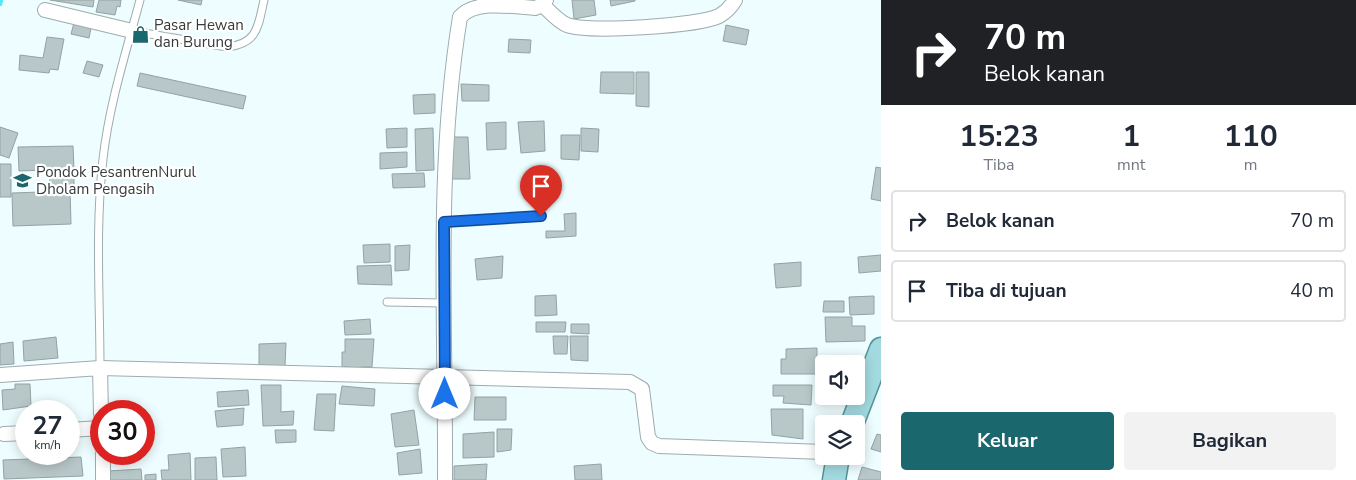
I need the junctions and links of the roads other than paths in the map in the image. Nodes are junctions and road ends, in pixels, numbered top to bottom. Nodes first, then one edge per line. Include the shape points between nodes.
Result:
1 (140, 0) edge
2 (264, 0) edge
3 (735, 0) edge
4 (545, 3) edge
5 (45, 10) dead end
6 (132, 32) junction
7 (541, 216) dead end
8 (444, 222) junction
9 (387, 302) dead end
10 (445, 303) junction
11 (881, 349) edge
12 (100, 368) junction
13 (0, 375) edge
14 (446, 377) junction
15 (101, 400) edge
16 (855, 415) edge
17 (4, 434) dead end
18 (15, 434) edge
19 (815, 452) edge
20 (102, 465) edge
21 (836, 465) edge
22 (103, 480) edge
23 (444, 480) edge
24 (834, 480) edge

1 - 6 lane
2 - 6 lane via 255,33 248,42 239,46 227,47
3 - 4 street via 730,8 711,19 635,27 568,25
4 - 8 street via 535,8 480,1 465,7 460,16 447,109
5 - 6 street
6 - 12 lane via 112,107 103,159 99,208
7 - 8 lane
8 - 10 street
9 - 10 lane
10 - 14 street
11 - 16 main road
12 - 13 street
12 - 14 street
12 - 15 street
14 - 19 street via 630,382 642,389 648,437 659,446
14 - 23 street
17 - 18 street
20 - 22 street
21 - 24 main road

